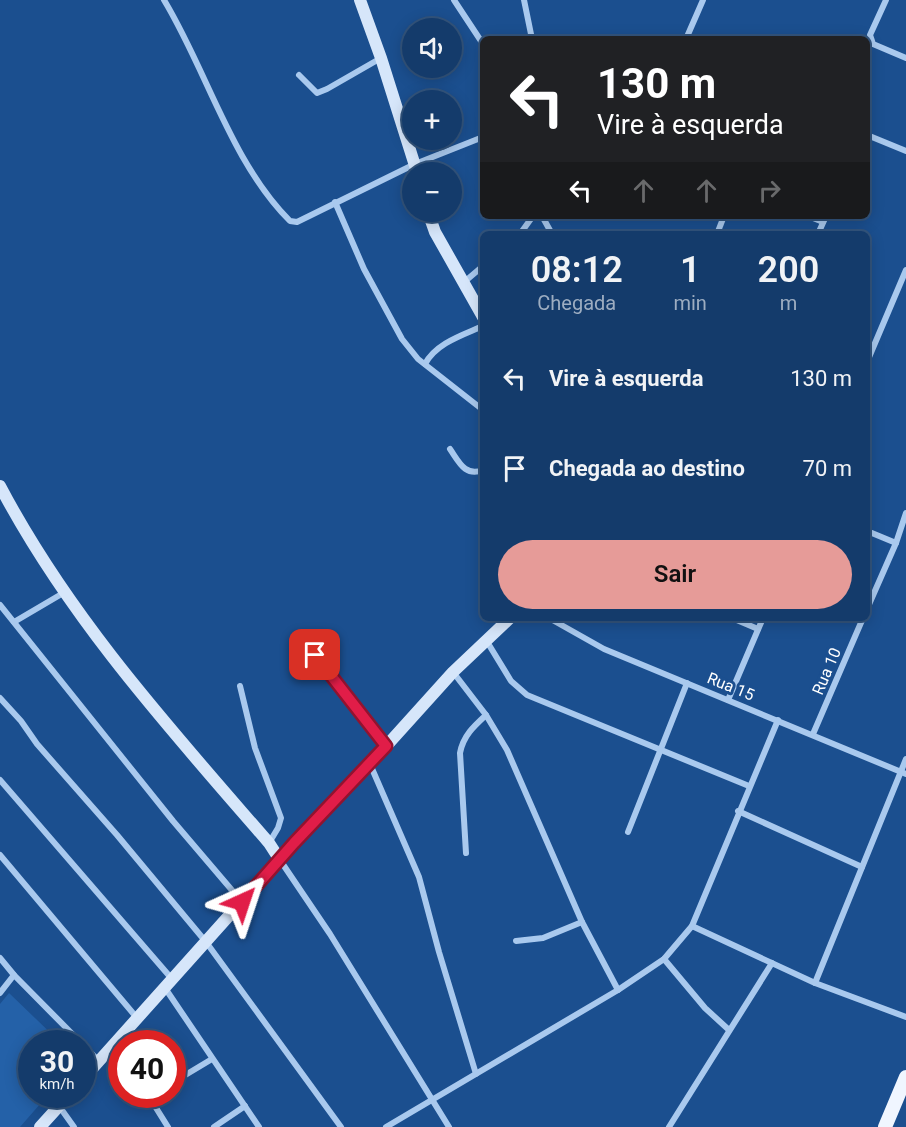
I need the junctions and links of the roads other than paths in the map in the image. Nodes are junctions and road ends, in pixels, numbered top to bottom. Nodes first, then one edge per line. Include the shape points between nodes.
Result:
1 (360, 0) edge
2 (454, 0) edge
3 (524, 0) edge
4 (703, 0) edge
5 (166, 1) edge
6 (884, 1) edge
7 (531, 36) edge
8 (687, 36) edge
9 (480, 39) edge
10 (381, 58) junction
11 (906, 58) edge
12 (298, 75) dead end
13 (870, 136) edge
14 (480, 137) edge
15 (906, 151) edge
16 (414, 162) edge
17 (429, 162) edge
18 (402, 173) edge
19 (335, 202) junction
20 (432, 222) edge
21 (480, 268) edge
22 (906, 270) edge
23 (462, 283) junction
24 (480, 312) edge
25 (480, 327) edge
26 (870, 355) edge
27 (425, 364) junction
28 (480, 408) edge
29 (450, 449) dead end
30 (480, 471) edge
31 (0, 486) edge
32 (906, 513) edge
33 (870, 532) edge
34 (896, 543) junction
35 (65, 592) junction
36 (870, 602) edge
37 (0, 605) edge
38 (507, 621) edge
39 (554, 621) edge
40 (739, 621) edge
41 (761, 621) edge
42 (862, 621) edge
43 (14, 622) junction
44 (758, 629) junction
45 (300, 637) dead end
46 (486, 639) junction
47 (453, 672) junction
48 (687, 683) junction
49 (240, 686) dead end
50 (0, 698) edge
51 (728, 700) junction
52 (486, 715) junction
53 (778, 720) junction
54 (813, 735) junction
55 (386, 746) junction
56 (661, 751) junction
57 (906, 759) edge
58 (370, 764) junction
59 (903, 772) edge
60 (0, 780) edge
61 (749, 786) junction
62 (738, 811) junction
63 (628, 832) dead end
64 (269, 843) junction
65 (466, 853) dead end
66 (0, 855) edge
67 (280, 860) junction
68 (862, 867) junction
69 (242, 902) junction
70 (582, 922) junction
71 (692, 926) junction
72 (516, 941) dead end
73 (206, 942) junction
74 (0, 958) edge
75 (664, 959) junction
76 (772, 963) junction
77 (14, 975) junction
78 (815, 983) junction
79 (169, 984) junction
80 (618, 990) junction
81 (0, 993) edge
82 (906, 1017) edge
83 (137, 1019) junction
84 (129, 1030) edge
85 (729, 1030) junction
86 (108, 1054) edge
87 (212, 1059) junction
88 (99, 1061) junction
89 (96, 1064) edge
90 (476, 1074) junction
91 (186, 1075) edge
92 (906, 1077) edge
93 (432, 1100) junction
94 (245, 1106) junction
95 (57, 1108) edge
96 (60, 1108) edge
97 (157, 1108) edge
98 (40, 1127) edge
99 (74, 1127) edge
100 (168, 1127) edge
101 (214, 1127) edge
102 (260, 1127) edge
103 (341, 1127) edge
104 (386, 1127) edge
105 (449, 1127) edge
106 (669, 1127) edge
107 (885, 1127) edge

1 - 10 street
2 - 9 street
3 - 7 street
4 - 8 street
5 - 19 street via 244,158 286,217 297,222
6 - 11 street via 870,35 873,44
10 - 12 street via 317,93
10 - 16 street
13 - 15 street
14 - 17 street
18 - 19 street
19 - 27 street via 364,269 402,339
20 - 23 street
21 - 23 street
22 - 26 street
23 - 24 street
25 - 27 street via 442,345
27 - 28 street
29 - 30 street via 469,472
31 - 35 street
32 - 34 street
33 - 34 street
34 - 36 street
35 - 43 street
35 - 64 street via 155,710
37 - 43 street
38 - 46 street
39 - 48 street, Rua 15 via 604,649
40 - 44 street
41 - 44 street
42 - 54 street, Rua 10
43 - 69 street
44 - 51 street
45 - 55 street
46 - 47 street
46 - 56 street via 511,681 527,695
47 - 52 street
47 - 55 street
48 - 51 street, Rua 15
48 - 56 street
49 - 64 street via 255,748 281,818
50 - 73 street
51 - 53 street, Rua 15
52 - 65 street via 472,727 460,753
52 - 70 street via 507,750
53 - 54 street, Rua 15
53 - 61 street
54 - 59 street, Rua 15
55 - 58 street
56 - 61 street
56 - 63 street
57 - 59 street
58 - 67 street
58 - 90 street via 419,877
59 - 68 street
60 - 79 street
61 - 62 street
62 - 68 street
62 - 71 street
64 - 67 street
66 - 83 street
67 - 69 street
67 - 93 street
68 - 78 street
69 - 73 street
70 - 72 street via 543,938
70 - 80 street
71 - 75 street
71 - 76 street
73 - 79 street
73 - 103 street
74 - 77 street
75 - 80 street
75 - 85 street
76 - 78 street
76 - 85 street
77 - 81 street
77 - 88 street
78 - 82 street
79 - 83 street
79 - 87 street
80 - 90 street
83 - 84 street
85 - 106 street
86 - 88 street
87 - 91 street
87 - 94 street
88 - 89 street
90 - 93 street
92 - 107 main road
93 - 104 street
93 - 105 street
94 - 101 street
94 - 102 street
95 - 98 street
96 - 99 street
97 - 100 street

